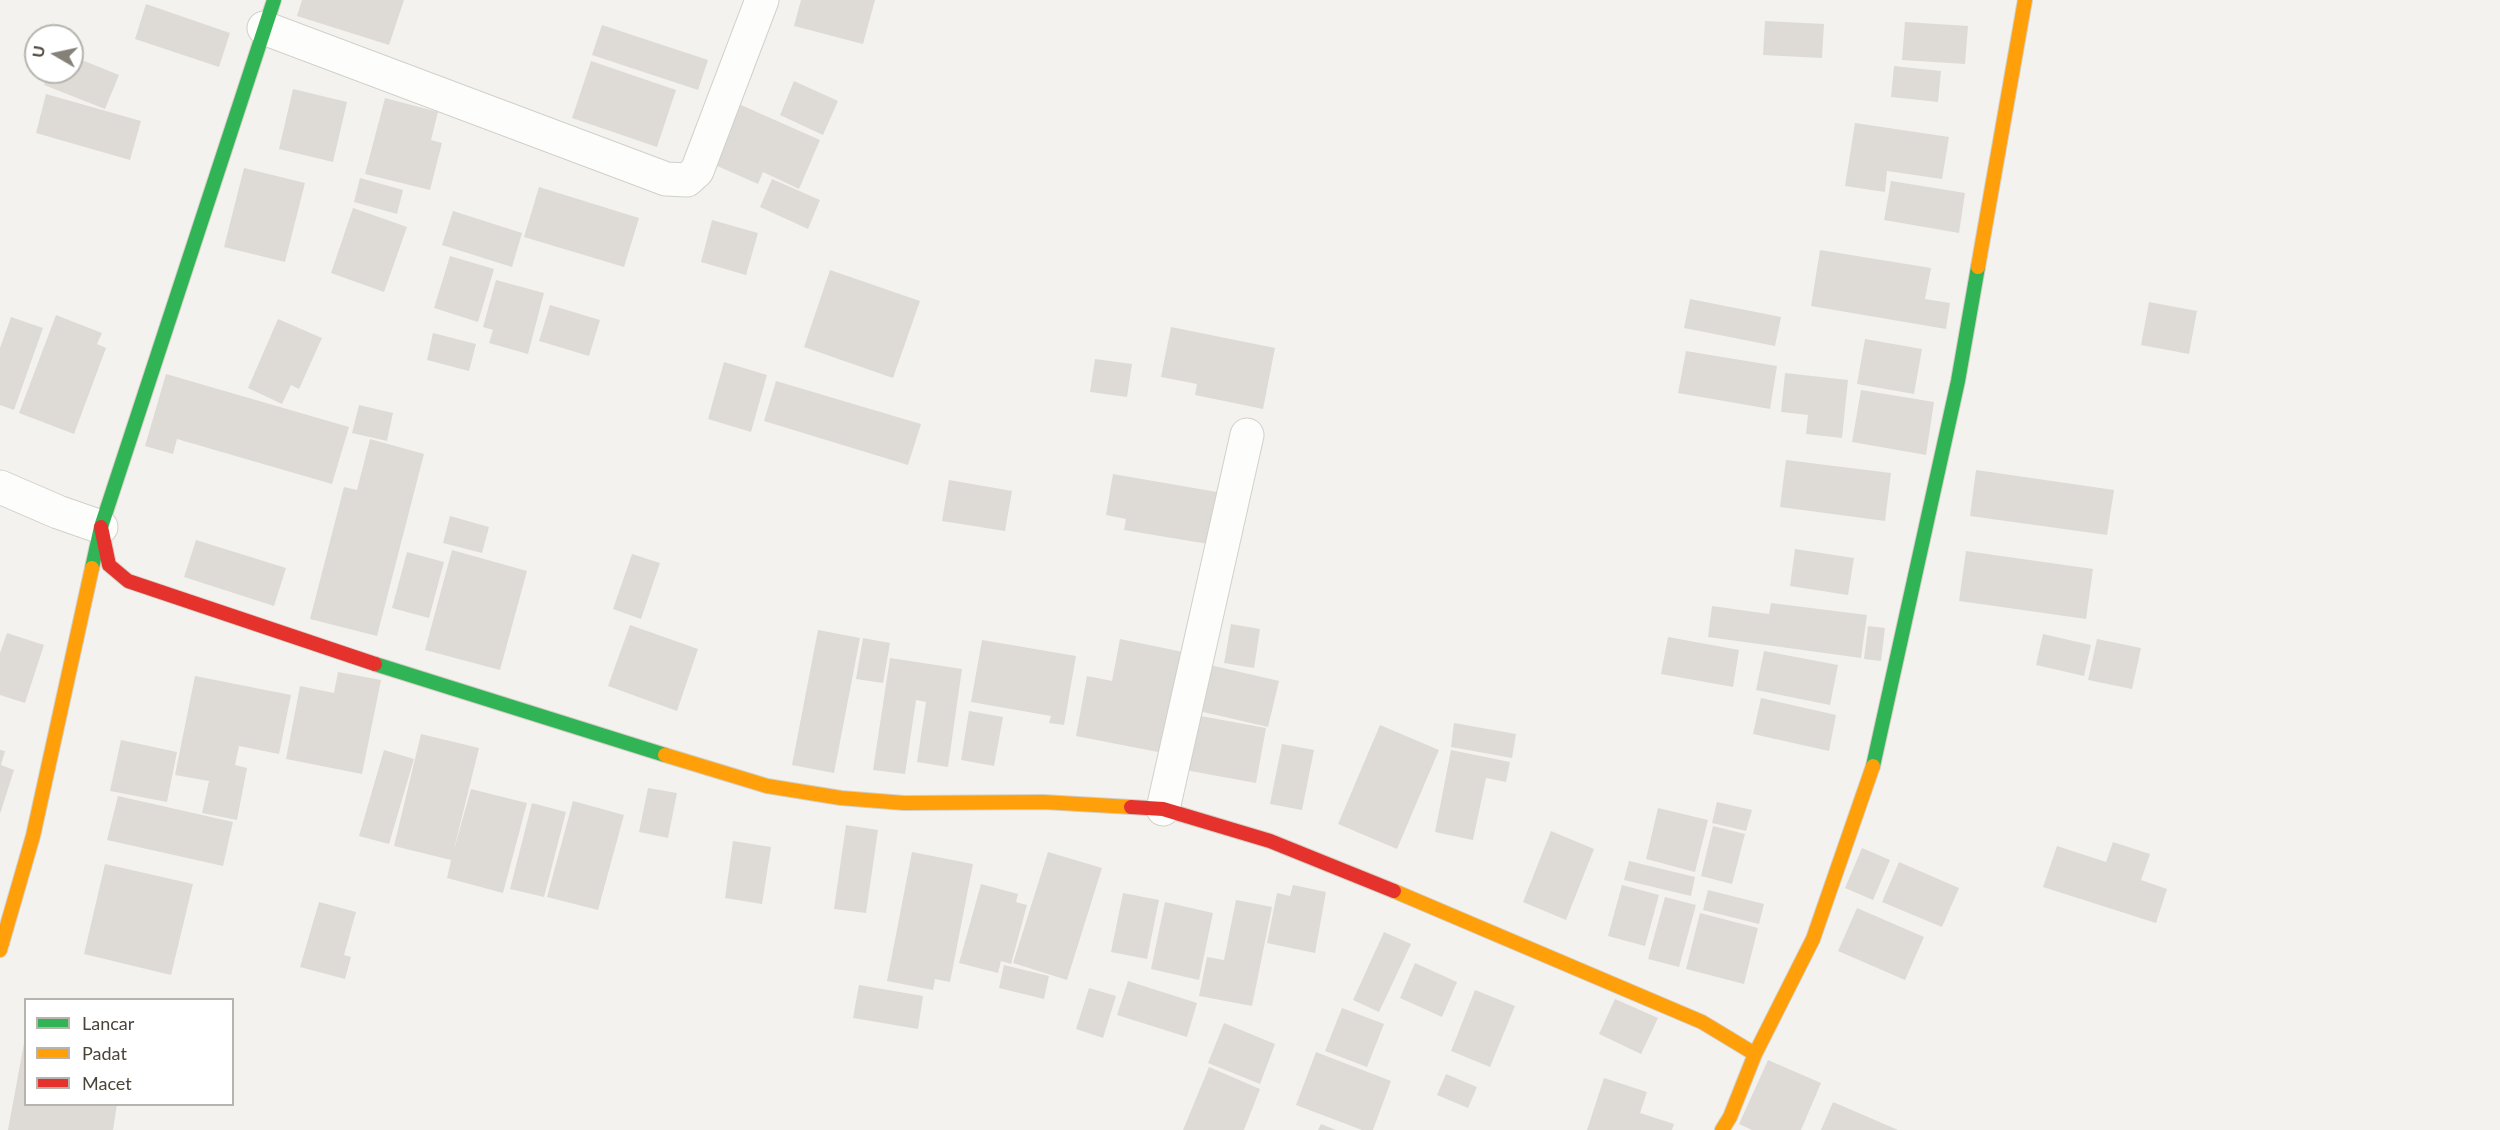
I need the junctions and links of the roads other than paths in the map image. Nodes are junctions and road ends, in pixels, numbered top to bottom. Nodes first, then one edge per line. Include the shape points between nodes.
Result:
1 (762, 0) edge
2 (2025, 0) edge
3 (269, 14) edge
4 (1247, 435) dead end
5 (0, 487) edge
6 (101, 527) junction
7 (1163, 809) junction
8 (0, 950) edge
9 (1755, 1054) junction
10 (1722, 1130) edge

1 - 3 street via 697,171 687,180 666,179
2 - 9 street via 1958,381 1871,774 1813,939
3 - 6 street
4 - 7 street
5 - 6 street
6 - 7 street via 109,565 128,581 422,680 767,786 904,803 1043,802
6 - 8 street via 33,836
7 - 9 street via 1270,841 1376,883 1702,1022
9 - 10 street

